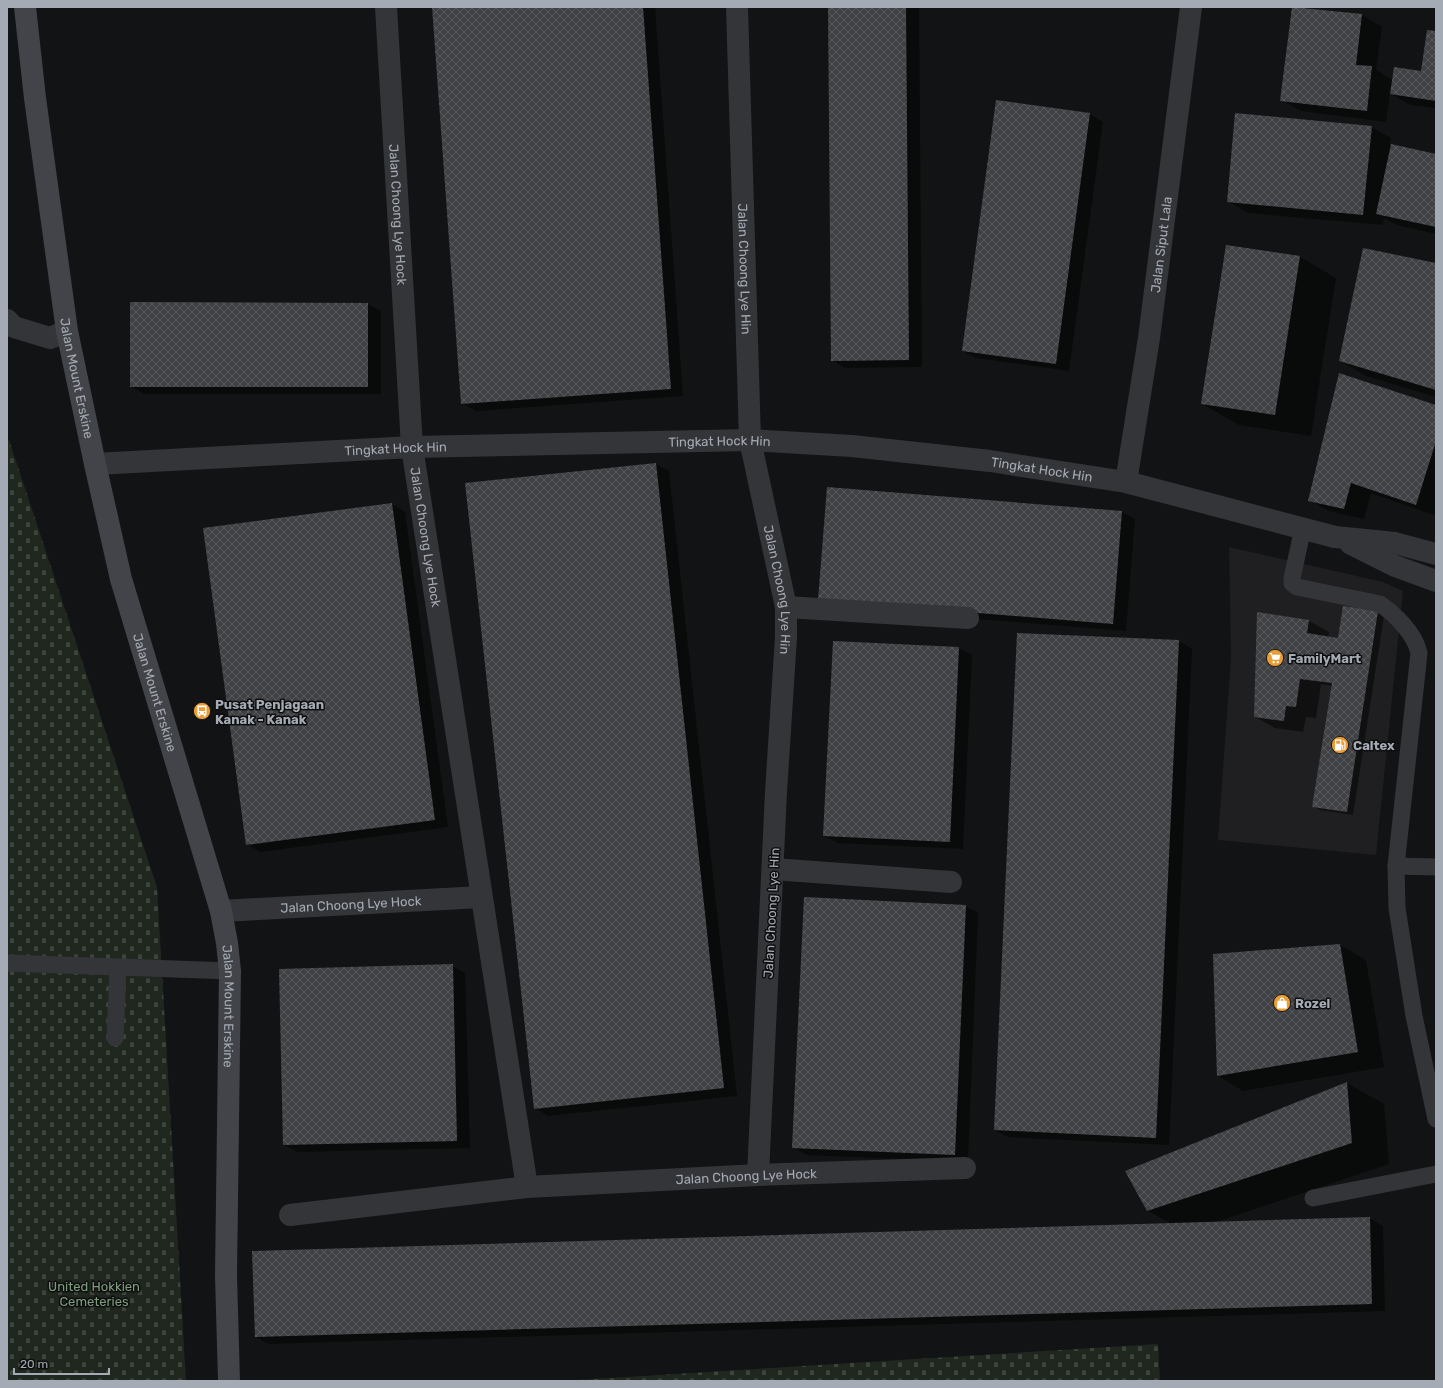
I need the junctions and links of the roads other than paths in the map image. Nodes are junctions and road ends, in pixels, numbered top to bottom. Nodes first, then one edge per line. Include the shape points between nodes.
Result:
1 (25, 7) edge
2 (386, 7) edge
3 (737, 7) edge
4 (1191, 7) edge
5 (7, 320) edge
6 (67, 331) junction
7 (750, 440) junction
8 (412, 447) junction
9 (95, 464) junction
10 (1126, 482) junction
11 (1303, 528) junction
12 (1335, 537) junction
13 (1436, 554) edge
14 (1436, 581) edge
15 (786, 606) junction
16 (968, 618) dead end
17 (1396, 866) junction
18 (1436, 867) edge
19 (773, 869) junction
20 (951, 882) dead end
21 (481, 897) junction
22 (221, 911) junction
23 (7, 964) edge
24 (118, 968) junction
25 (230, 971) junction
26 (114, 1038) dead end
27 (1436, 1119) edge
28 (965, 1168) dead end
29 (1436, 1174) edge
30 (758, 1175) junction
31 (527, 1187) junction
32 (1313, 1198) dead end
33 (290, 1215) dead end
34 (229, 1381) edge

1 - 6 main road, Jalan Mount Erskine
2 - 8 street, Jalan Choong Lye Hock
3 - 7 street, Jalan Choong Lye Hin
4 - 10 street, Jalan Siput Lala via 1149,338
5 - 6 street via 14,327 50,338
6 - 9 main road, Jalan Mount Erskine
7 - 8 street, Tingkat Hock Hin
7 - 10 street, Tingkat Hock Hin via 852,446 983,460
7 - 15 street, Jalan Choong Lye Hin
8 - 9 street, Tingkat Hock Hin
8 - 21 street, Jalan Choong Lye Hock
9 - 22 main road, Jalan Mount Erskine via 121,578
10 - 11 street, Tingkat Hock Hin
11 - 12 street, Tingkat Hock Hin
11 - 17 lane via 1292,583 1297,587 1380,604 1391,611 1417,644 1419,653
12 - 13 street, Tingkat Hock Hin via 1395,543
12 - 14 street, Tingkat Hock Hin via 1395,566
15 - 16 street
15 - 19 street, Jalan Choong Lye Hin
17 - 18 lane
17 - 27 lane via 1397,908
19 - 20 street
19 - 30 street, Jalan Choong Lye Hin
21 - 22 street, Jalan Choong Lye Hock
21 - 31 street, Jalan Choong Lye Hock
22 - 25 main road, Jalan Mount Erskine
23 - 24 lane
24 - 25 lane
24 - 26 lane
25 - 34 main road, Jalan Mount Erskine via 226,1268
28 - 30 street, Jalan Choong Lye Hock
29 - 32 lane
30 - 31 street, Jalan Choong Lye Hock
31 - 33 street, Jalan Choong Lye Hock

